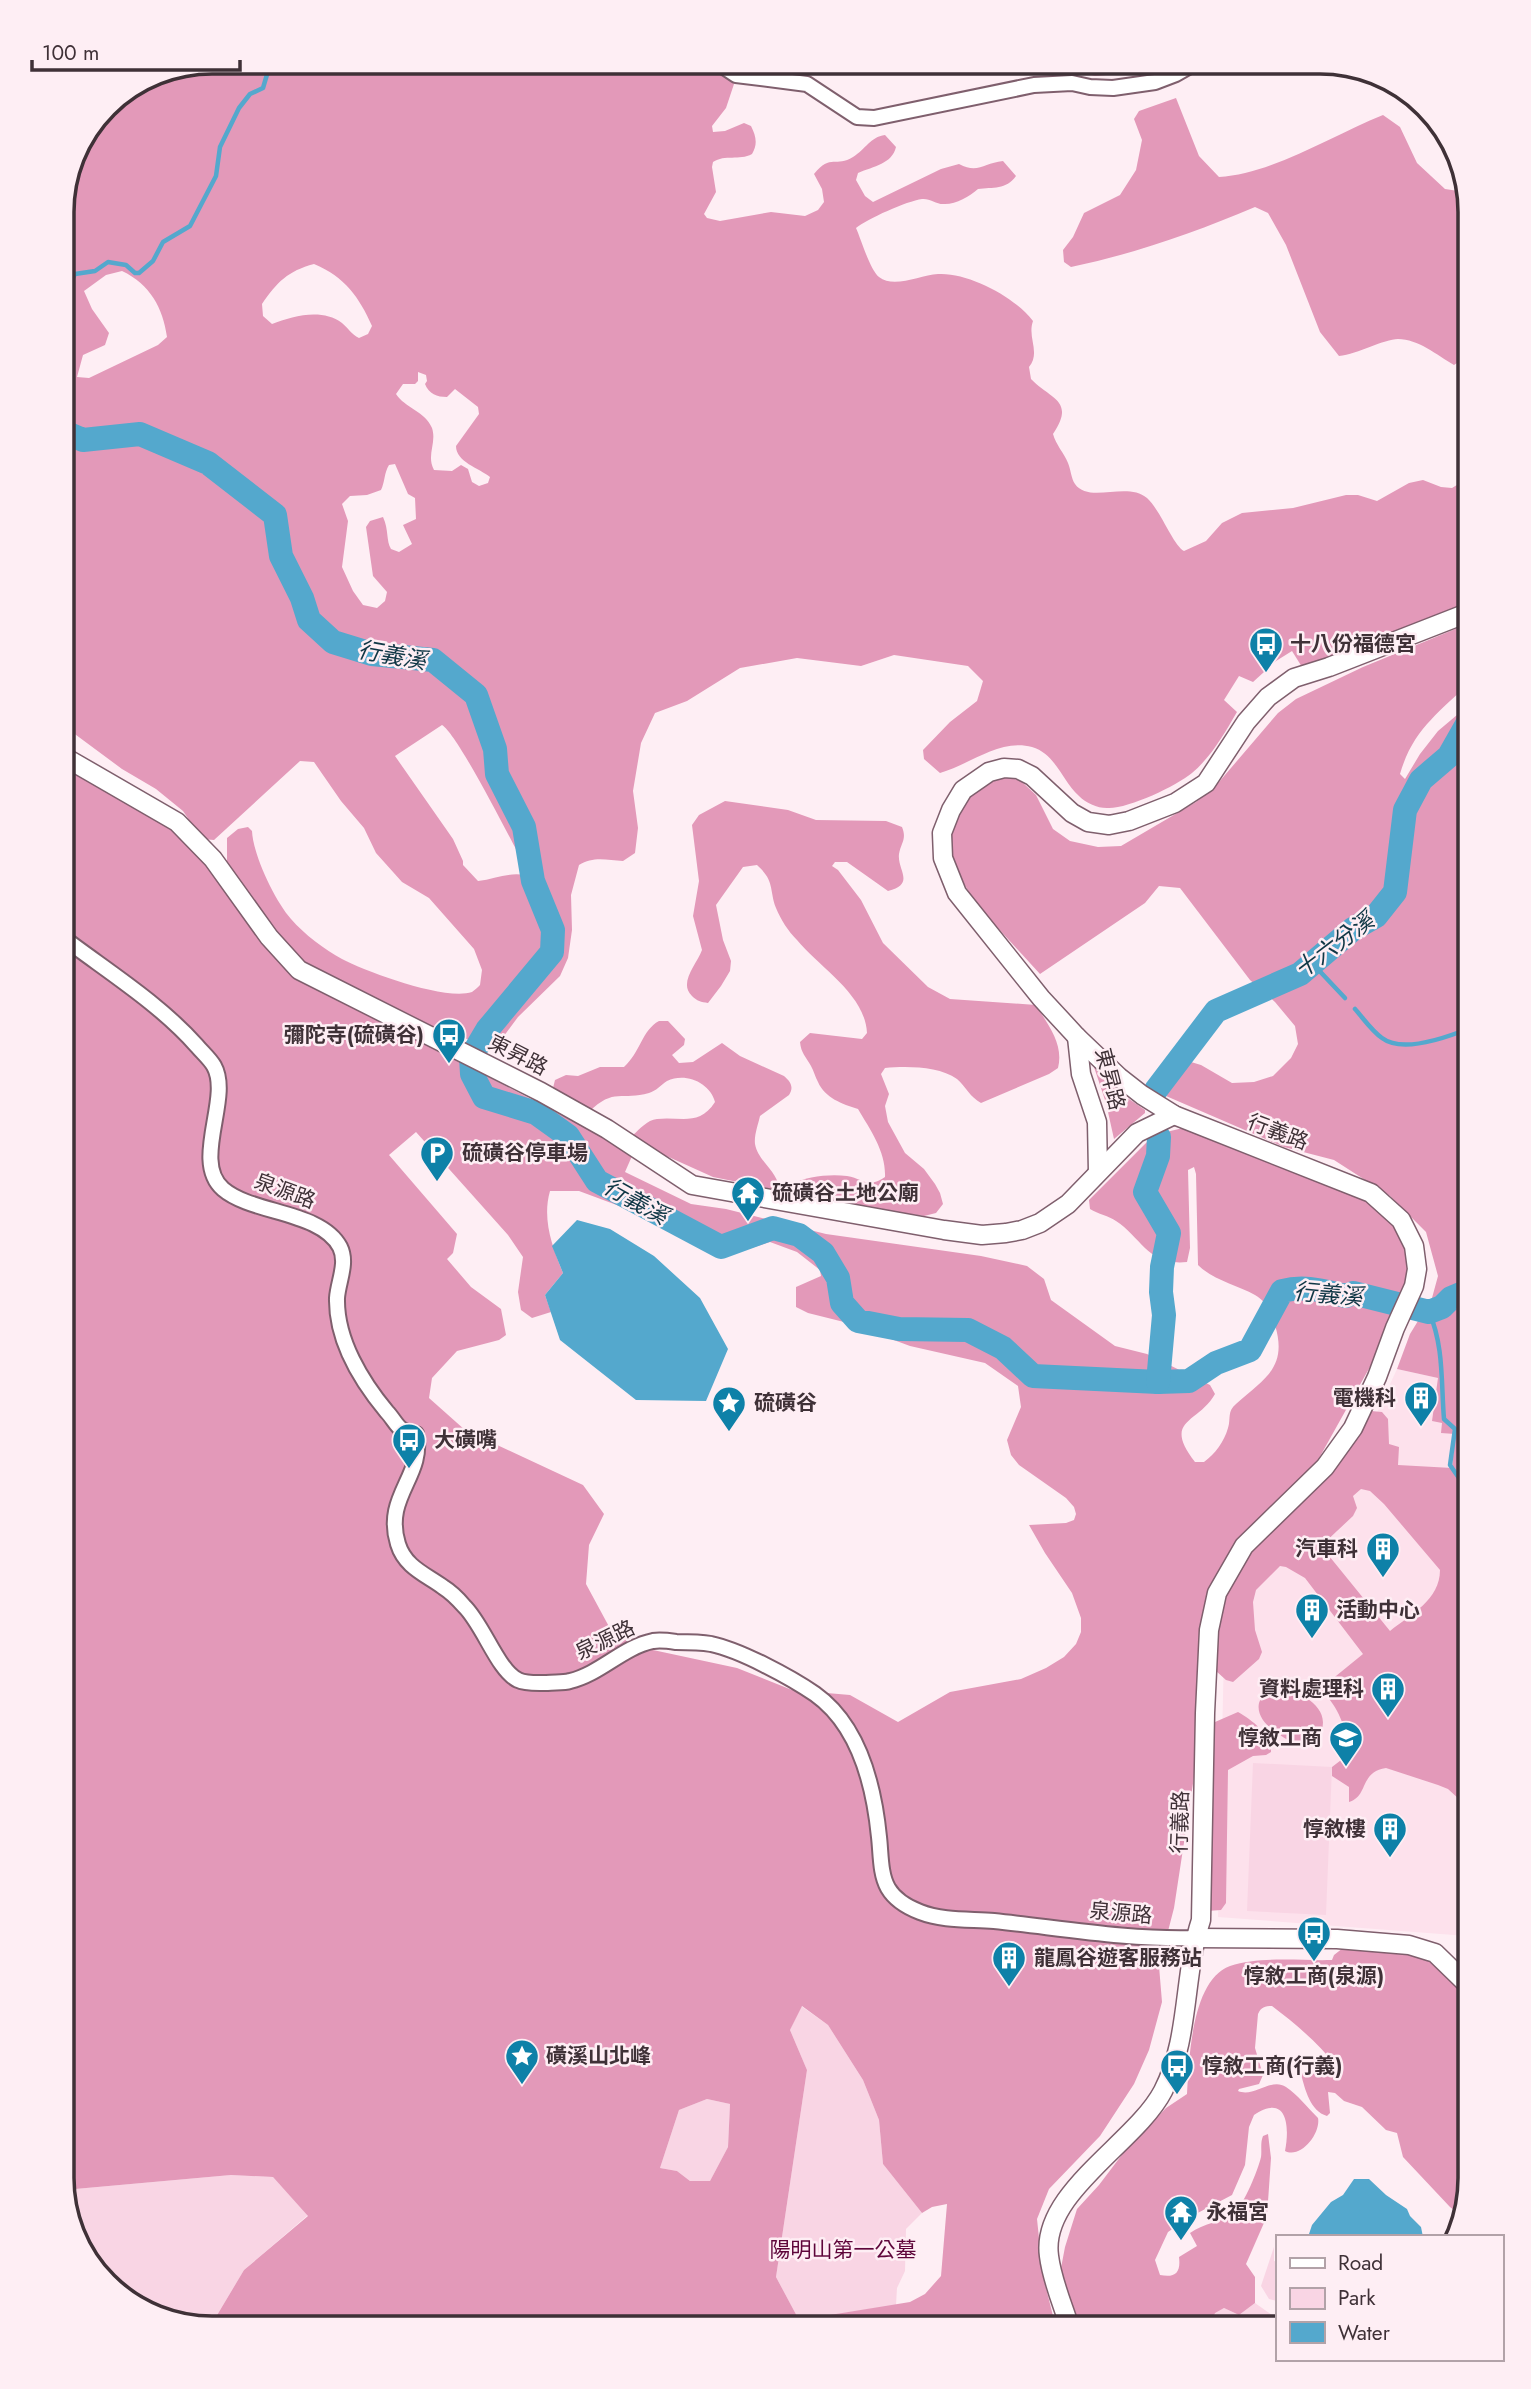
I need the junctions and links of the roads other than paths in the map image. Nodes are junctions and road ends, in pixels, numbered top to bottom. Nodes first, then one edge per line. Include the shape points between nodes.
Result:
1 (734, 74) edge
2 (1176, 74) edge
3 (1458, 617) edge
4 (74, 762) edge
5 (74, 946) edge
6 (1077, 1037) junction
7 (1174, 1115) junction
8 (1098, 1172) junction
9 (1195, 1938) junction
10 (1458, 1975) edge
11 (1066, 2316) edge

1 - 2 street via 807,84 857,117 874,118 1034,85 1072,82 1113,88
3 - 6 street, 東昇路 via 1294,678 1268,696 1246,722 1206,783 1175,803 1129,821 1109,825 1088,822 1018,769 989,772 964,790 942,833 943,858 957,893
4 - 8 street, 東昇路 via 177,822 213,859 269,937 299,970 541,1092 692,1185 982,1235 1040,1223 1068,1204
5 - 9 street, 泉源路 via 177,1024 214,1066 219,1083 212,1168 222,1189 327,1232 339,1244 343,1254 340,1325 359,1374 402,1430 416,1434 415,1460 394,1516 402,1555 472,1613 506,1670 528,1682 570,1681 655,1641 711,1644 750,1659 816,1695 839,1716 855,1744 875,1802 883,1878 906,1906 939,1917 1090,1933
6 - 7 street, 行義路 via 1119,1077
6 - 8 street, 東昇路 via 1081,1074 1097,1122
7 - 8 street via 1138,1133
7 - 9 street, 行義路 via 1371,1193 1401,1220 1414,1246 1418,1269 1353,1428 1325,1467 1244,1546 1217,1593 1209,1630 1201,1920
9 - 10 street, 泉源路 via 1337,1939 1409,1945 1435,1953
9 - 11 street, 行義路 via 1178,2048 1163,2092 1070,2193 1048,2237 1052,2273

